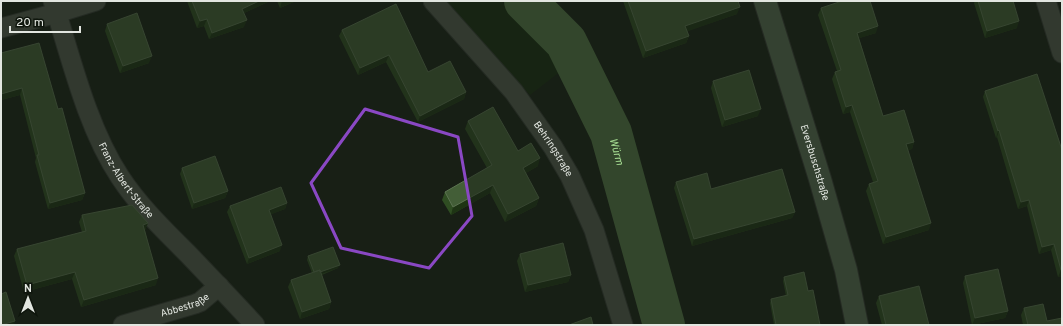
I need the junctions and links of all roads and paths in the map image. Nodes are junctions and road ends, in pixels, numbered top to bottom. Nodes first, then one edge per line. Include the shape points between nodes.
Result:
1 (96, 1) edge
2 (433, 1) edge
3 (765, 1) edge
4 (1046, 1) edge
5 (55, 7) edge
6 (1, 28) edge
7 (1062, 53) edge
8 (219, 286) junction
9 (123, 325) edge
10 (255, 325) edge
11 (624, 325) edge
12 (857, 325) edge

1 - 5 street
2 - 11 street, Behringstraße via 514,92 570,176 594,230
3 - 12 main road, Eversbuschstraße via 846,270
4 - 7 street
5 - 6 street
5 - 8 street, Franz-Albert-Straße via 95,128 120,177 136,199
8 - 9 street, Abbestraße via 200,302
8 - 10 street, Franz-Albert-Straße

